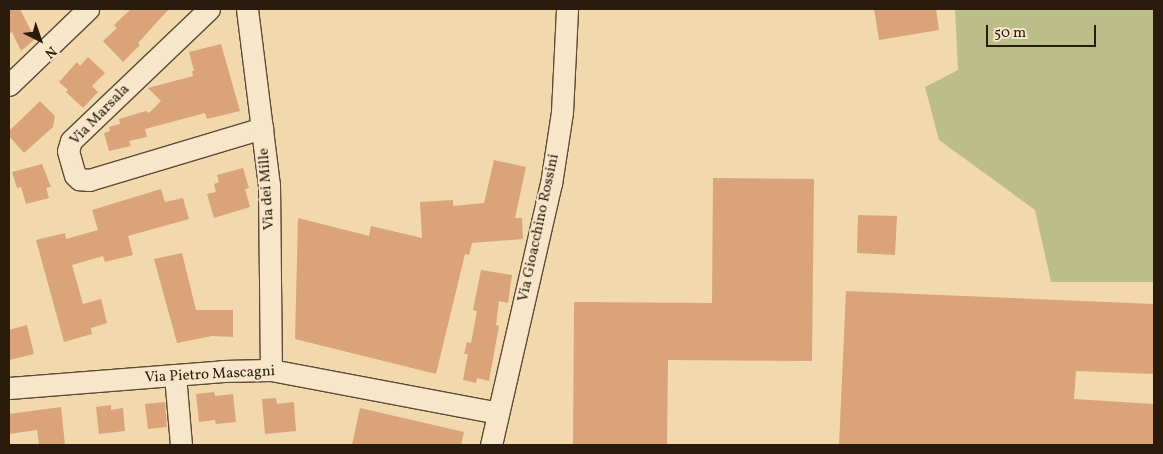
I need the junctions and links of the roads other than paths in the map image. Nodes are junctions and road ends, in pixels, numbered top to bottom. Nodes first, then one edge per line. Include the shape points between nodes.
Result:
1 (88, 9) edge
2 (209, 9) edge
3 (247, 9) edge
4 (568, 9) edge
5 (9, 85) edge
6 (262, 128) junction
7 (271, 370) junction
8 (175, 375) junction
9 (9, 388) edge
10 (498, 413) junction
11 (181, 445) edge
12 (491, 445) edge

1 - 5 street
2 - 6 street, Via Marsala via 71,141 68,151 75,175 78,179 89,180
3 - 6 street, Via dei Mille
4 - 10 street, Via Gioacchino Rossini via 562,112 551,184
6 - 7 street, Via dei Mille via 271,226
7 - 8 street, Via Pietro Mascagni
7 - 10 street, Via Pietro Mascagni
8 - 9 street, Via Pietro Mascagni
8 - 11 street
10 - 12 street, Via Gioacchino Rossini

